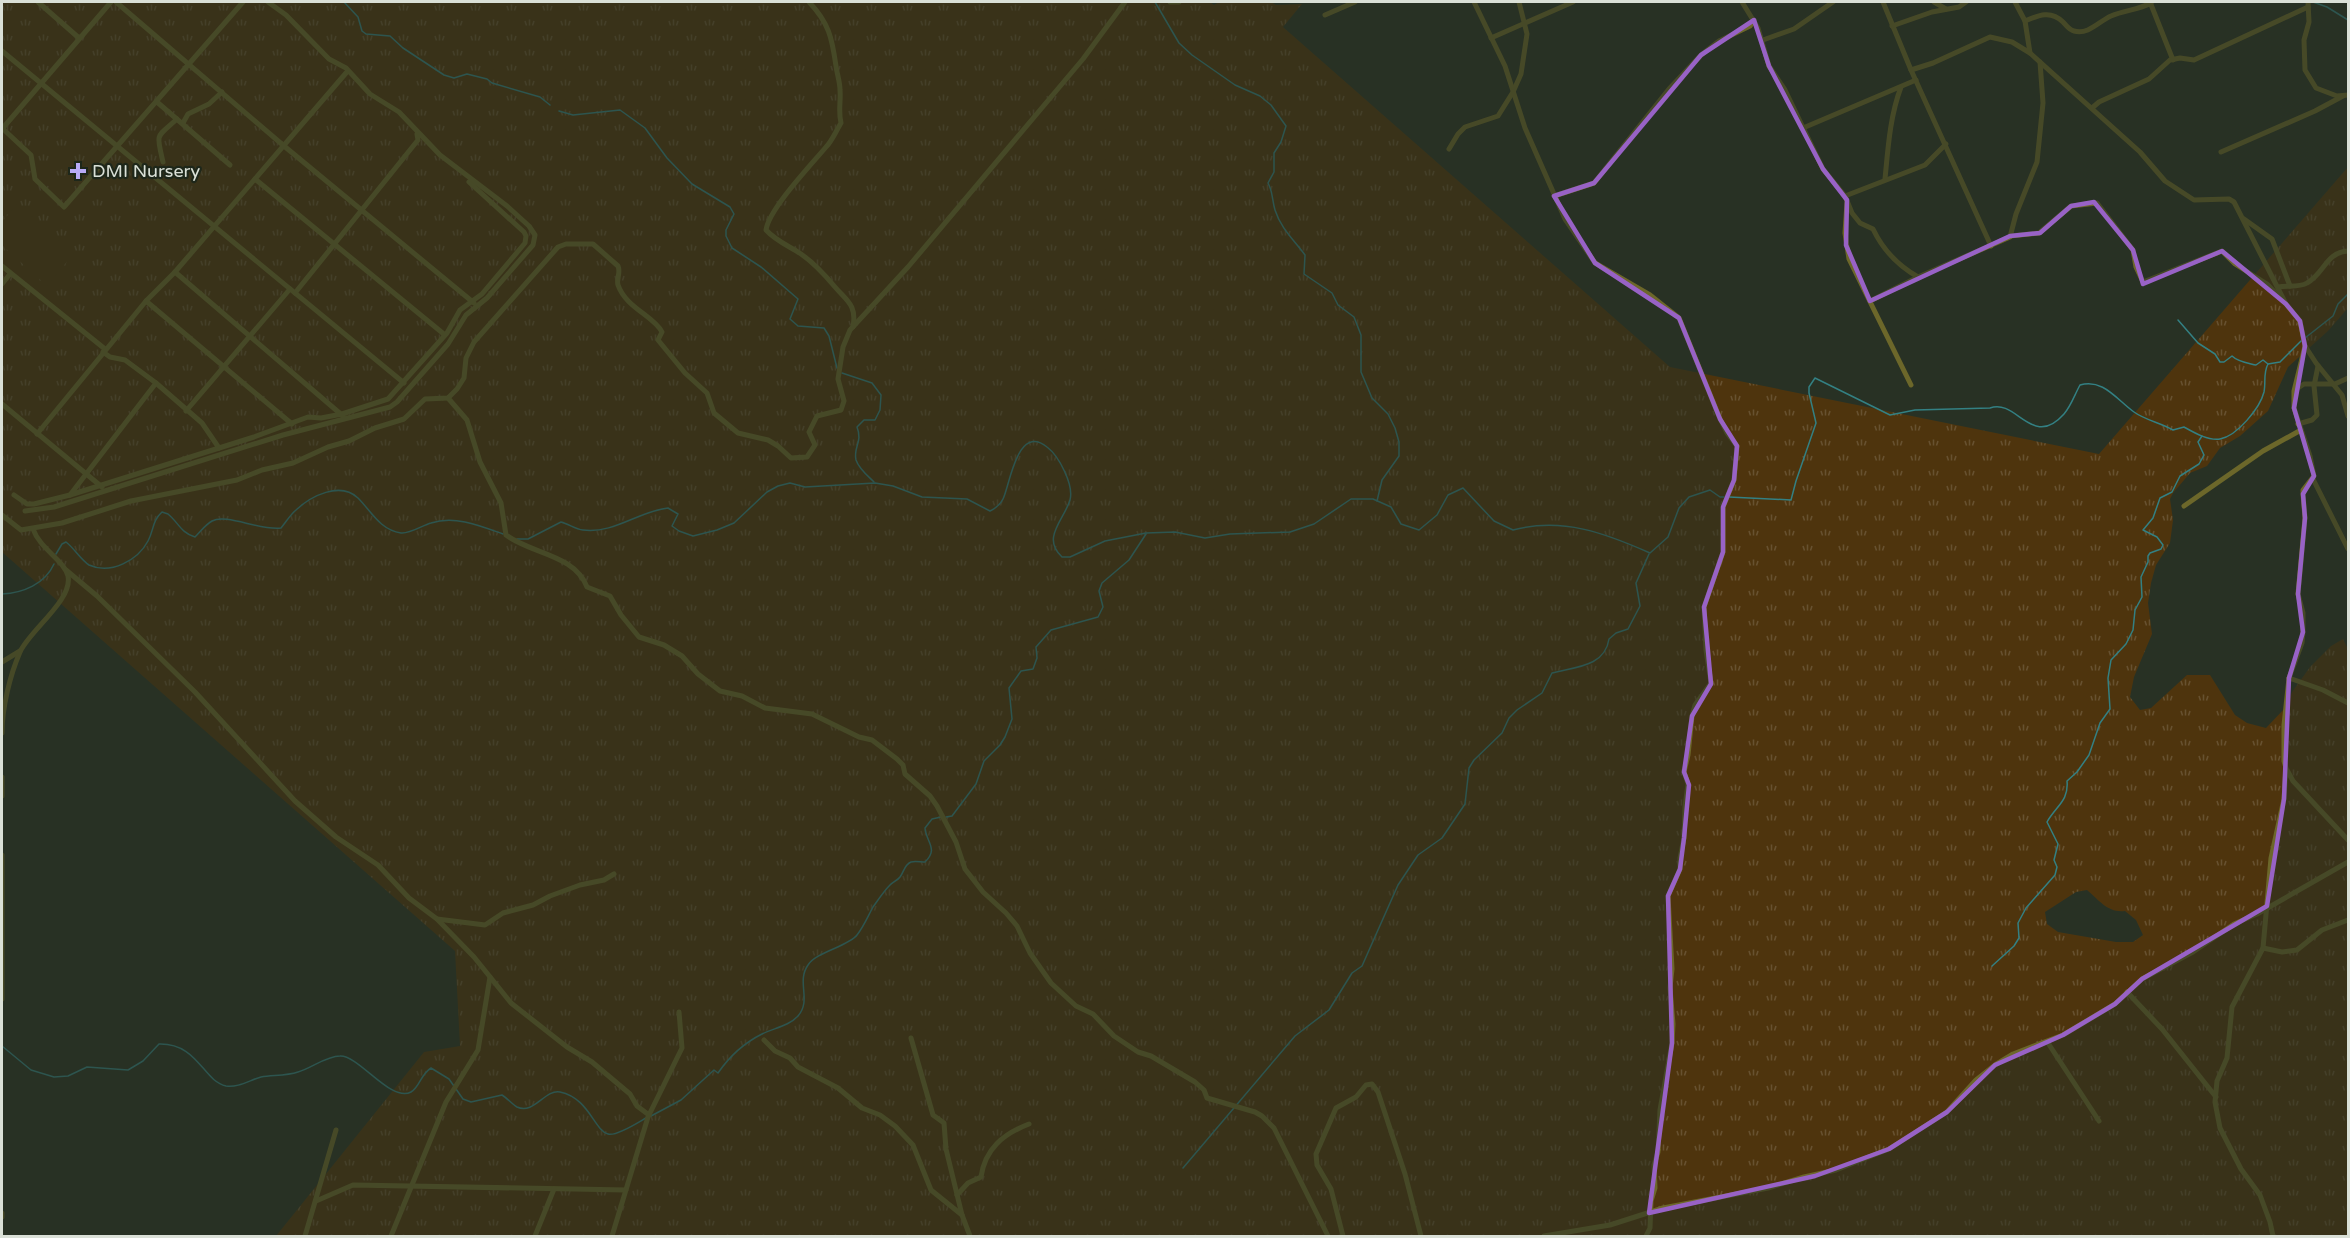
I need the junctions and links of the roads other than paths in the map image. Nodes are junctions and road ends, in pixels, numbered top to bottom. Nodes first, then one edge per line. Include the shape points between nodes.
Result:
1 (38, 2) edge
2 (110, 2) edge
3 (116, 2) edge
4 (243, 2) edge
5 (268, 2) edge
6 (809, 2) edge
7 (1125, 2) edge
8 (1170, 2) edge
9 (1179, 2) edge
10 (1354, 2) edge
11 (1474, 2) edge
12 (1519, 2) edge
13 (1573, 2) edge
14 (1742, 2) edge
15 (1833, 2) edge
16 (1883, 2) edge
17 (1936, 2) edge
18 (1966, 2) edge
19 (2015, 2) edge
20 (2150, 2) edge
21 (2308, 4) edge
22 (1946, 9) junction
23 (1325, 15) dead end
24 (1754, 20) junction
25 (2025, 21) junction
26 (1525, 22) junction
27 (1892, 26) junction
28 (79, 38) junction
29 (1491, 38) junction
30 (1763, 40) junction
31 (2, 51) edge
32 (2030, 53) junction
33 (2173, 60) junction
34 (2040, 62) junction
35 (189, 64) junction
36 (1911, 70) junction
37 (346, 73) dead end
38 (1916, 80) junction
39 (40, 84) junction
40 (1901, 87) junction
41 (222, 92) junction
42 (1514, 92) junction
43 (2346, 95) edge
44 (157, 102) junction
45 (2092, 108) junction
46 (177, 119) junction
47 (183, 123) junction
48 (1803, 128) junction
49 (2, 129) edge
50 (416, 132) junction
51 (418, 140) junction
52 (1946, 144) junction
53 (118, 146) junction
54 (284, 146) junction
55 (1449, 149) dead end
56 (2221, 152) dead end
57 (162, 162) dead end
58 (230, 165) dead end
59 (255, 179) junction
60 (1885, 179) junction
61 (1554, 196) junction
62 (1846, 198) junction
63 (362, 211) junction
64 (2243, 219) junction
65 (214, 228) junction
66 (2010, 236) junction
67 (334, 244) junction
68 (1991, 246) junction
69 (2349, 251) edge
70 (2, 266) edge
71 (175, 273) junction
72 (10, 274) junction
73 (1918, 277) junction
74 (2, 284) edge
75 (2290, 286) junction
76 (2278, 287) junction
77 (292, 291) junction
78 (146, 301) junction
79 (1870, 301) junction
80 (475, 304) junction
81 (2286, 304) junction
82 (853, 327) junction
83 (445, 335) junction
84 (249, 336) junction
85 (2305, 346) junction
86 (104, 350) junction
87 (224, 366) junction
88 (2318, 366) junction
89 (2349, 378) edge
90 (156, 383) junction
91 (404, 383) junction
92 (2314, 383) junction
93 (2335, 384) junction
94 (1911, 385) dead end
95 (2294, 392) junction
96 (448, 398) junction
97 (2, 404) edge
98 (186, 411) junction
99 (359, 412) junction
100 (2349, 416) edge
101 (344, 417) junction
102 (292, 424) junction
103 (2299, 427) junction
104 (37, 434) junction
105 (254, 437) junction
106 (258, 444) junction
107 (219, 448) junction
108 (85, 473) junction
109 (2313, 479) junction
110 (104, 488) junction
111 (14, 495) dead end
112 (70, 495) junction
113 (2184, 506) dead end
114 (25, 511) dead end
115 (2, 515) edge
116 (33, 529) junction
117 (2349, 549) edge
118 (66, 570) junction
119 (20, 651) junction
120 (2, 662) edge
121 (2289, 678) junction
122 (2349, 703) edge
123 (2, 715) edge
124 (2, 733) edge
125 (2286, 768) junction
126 (2, 777) edge
127 (2, 796) edge
128 (2349, 840) edge
129 (2, 855) edge
130 (2349, 862) edge
131 (614, 874) dead end
132 (2267, 906) junction
133 (436, 919) junction
134 (2349, 920) edge
135 (2263, 948) junction
136 (490, 977) junction
137 (2127, 992) junction
138 (2, 999) edge
139 (679, 1012) dead end
140 (911, 1038) dead end
141 (764, 1040) dead end
142 (2048, 1043) junction
143 (2216, 1097) junction
144 (649, 1115) junction
145 (2099, 1121) dead end
146 (1029, 1124) dead end
147 (336, 1130) dead end
148 (412, 1185) junction
149 (554, 1189) junction
150 (626, 1191) junction
151 (957, 1195) junction
152 (316, 1201) junction
153 (1650, 1214) junction
154 (962, 1215) junction
155 (305, 1236) edge
156 (391, 1236) edge
157 (535, 1236) edge
158 (612, 1236) edge
159 (970, 1236) edge
160 (1329, 1236) edge
161 (1343, 1236) edge
162 (1421, 1236) edge
163 (1544, 1236) edge
164 (1646, 1236) edge
165 (2273, 1236) edge

1 - 28 street
2 - 28 street
3 - 35 street
4 - 35 street
5 - 50 street via 329,59 346,68 370,94 399,112
6 - 82 street via 825,20 834,46 841,123 827,147 774,208 766,230 812,262 845,295 855,318
7 - 82 street via 1083,59
8 - 9 street
10 - 23 street
11 - 29 street
12 - 26 street
13 - 26 street
14 - 24 street
15 - 30 street via 1794,28
16 - 27 street
17 - 22 street
18 - 22 street
19 - 25 street
20 - 25 street via 2082,31 2074,31 2051,15 2041,14
20 - 33 street
21 - 33 street via 2194,60
21 - 43 street via 2306,70 2316,88 2337,96
22 - 27 street
24 - 30 street
24 - 61 street via 1701,55 1594,183
25 - 32 street
26 - 29 street
26 - 42 street via 1523,65
27 - 36 street
28 - 39 street
29 - 42 street
30 - 48 street via 1766,59
31 - 39 street
32 - 34 street
32 - 36 street via 2012,42 1990,37
33 - 45 street via 2149,79
34 - 45 street
34 - 66 street via 2043,103 2037,162
35 - 41 street
35 - 44 street
36 - 38 street
37 - 54 street
38 - 40 street
38 - 52 street
39 - 49 street
39 - 53 street
40 - 48 street
40 - 60 street via 1887,144
41 - 47 street via 209,104 188,114
41 - 54 street
42 - 55 street via 1498,116 1465,127
42 - 61 street
43 - 56 street
44 - 46 street
44 - 53 street
45 - 64 street via 2165,181 2194,200 2232,200
46 - 47 street
46 - 57 street via 158,137
47 - 58 street
48 - 62 street via 1823,169
49 - 53 street via 31,155 35,179 64,207
50 - 51 street
50 - 80 street via 507,206 535,235 524,256 487,298
51 - 63 street
51 - 80 street via 526,236 518,253
52 - 60 street via 1925,165
52 - 68 street
53 - 65 street
54 - 59 street
54 - 63 street
59 - 65 street
59 - 67 street
60 - 62 street
61 - 153 street via 1595,263 1650,295 1678,318 1720,419 1737,446 1734,480 1724,507 1723,552 1704,607 1711,683 1692,716 1684,772 1688,784 1680,869 1668,896 1672,1033
62 - 73 street via 1860,223 1873,229 1892,258
62 - 79 street via 1848,252
63 - 67 street
63 - 80 street
64 - 75 street via 2272,239
64 - 76 street
65 - 71 street
65 - 77 street
66 - 68 street
66 - 81 street via 2039,233 2070,206 2097,202 2133,250 2143,282 2222,250 2235,264 2267,284
67 - 77 street
67 - 83 street
68 - 73 street
69 - 75 street via 2332,256 2305,285
70 - 72 street
71 - 78 street
71 - 84 street
72 - 74 street
72 - 86 street
73 - 79 street
75 - 76 street
76 - 81 street
77 - 84 street
77 - 91 street
78 - 86 street
78 - 87 street
79 - 94 street
80 - 83 street via 460,310
80 - 99 street via 448,344 397,402 381,410
81 - 85 street via 2300,321
82 - 96 street via 843,347 838,379 844,401 841,410 817,416 809,432 813,448 807,457 791,458 768,440 738,433 714,413 707,393 658,340 660,327 636,309 619,288 618,266 593,244 562,244 474,342 466,358 464,378
83 - 91 street
84 - 87 street
84 - 101 street
85 - 88 street
85 - 95 street
86 - 90 street
86 - 104 street
87 - 98 street
87 - 102 street
88 - 92 street
88 - 93 street
89 - 93 street
90 - 98 street
90 - 108 street
91 - 99 street via 388,399
92 - 93 street
92 - 95 street via 2304,384
92 - 103 street via 2317,415
93 - 100 street via 2345,399
95 - 103 street
96 - 116 street via 425,399 404,419 293,463 226,483 131,501
96 - 160 street via 467,420 480,462 501,503 506,535 570,565 587,586 610,596 639,637 682,656 720,691 742,696 765,708 812,714 872,740 897,759 905,774 930,796 956,842 965,869 1017,926 1044,976 1071,1002 1093,1014 1114,1036 1195,1082 1207,1098 1262,1116 1274,1128
97 - 104 street
98 - 107 street via 202,423
99 - 101 street
101 - 102 street via 308,417
101 - 106 street
102 - 105 street
103 - 109 street via 2312,462
103 - 113 street
104 - 108 street
105 - 106 street
105 - 107 street
106 - 110 street
107 - 110 street
108 - 110 street
108 - 112 street
109 - 117 street
109 - 121 street via 2303,494 2305,518 2298,594 2303,614 2302,643
110 - 112 street
110 - 114 street via 54,507
111 - 112 street via 34,504
115 - 116 street via 18,529
116 - 118 street via 38,541
118 - 119 street via 67,591
118 - 133 street via 195,692 295,801 336,837 378,865
119 - 120 street
119 - 123 street
121 - 122 street
121 - 125 street
123 - 124 street
125 - 128 street via 2293,781
125 - 132 street
126 - 127 street
129 - 138 street
130 - 132 street
131 - 133 street via 503,913 485,925
132 - 135 street
132 - 137 street
133 - 136 street
134 - 135 street via 2322,930 2297,950
135 - 143 street via 2232,1007 2227,1058 2217,1081
136 - 144 street via 511,1003 592,1062
136 - 148 street via 478,1050 446,1102
137 - 142 street via 2107,1010
137 - 143 street
139 - 144 street via 682,1048
140 - 151 street via 933,1115 945,1126
141 - 154 street via 798,1067 895,1126 913,1145 931,1190
142 - 145 street
142 - 153 street via 2013,1054 1995,1065 1947,1112 1889,1149 1815,1176
143 - 165 street via 2220,1128 2260,1195
144 - 150 street
146 - 151 street via 1000,1139 988,1153 981,1177
147 - 152 street
148 - 149 street
148 - 152 street via 348,1186
148 - 156 street
149 - 150 street
149 - 157 street
150 - 158 street
151 - 154 street
152 - 155 street
153 - 163 street
153 - 164 street
154 - 159 street
161 - 162 street via 1316,1154 1336,1108 1369,1084 1378,1092

